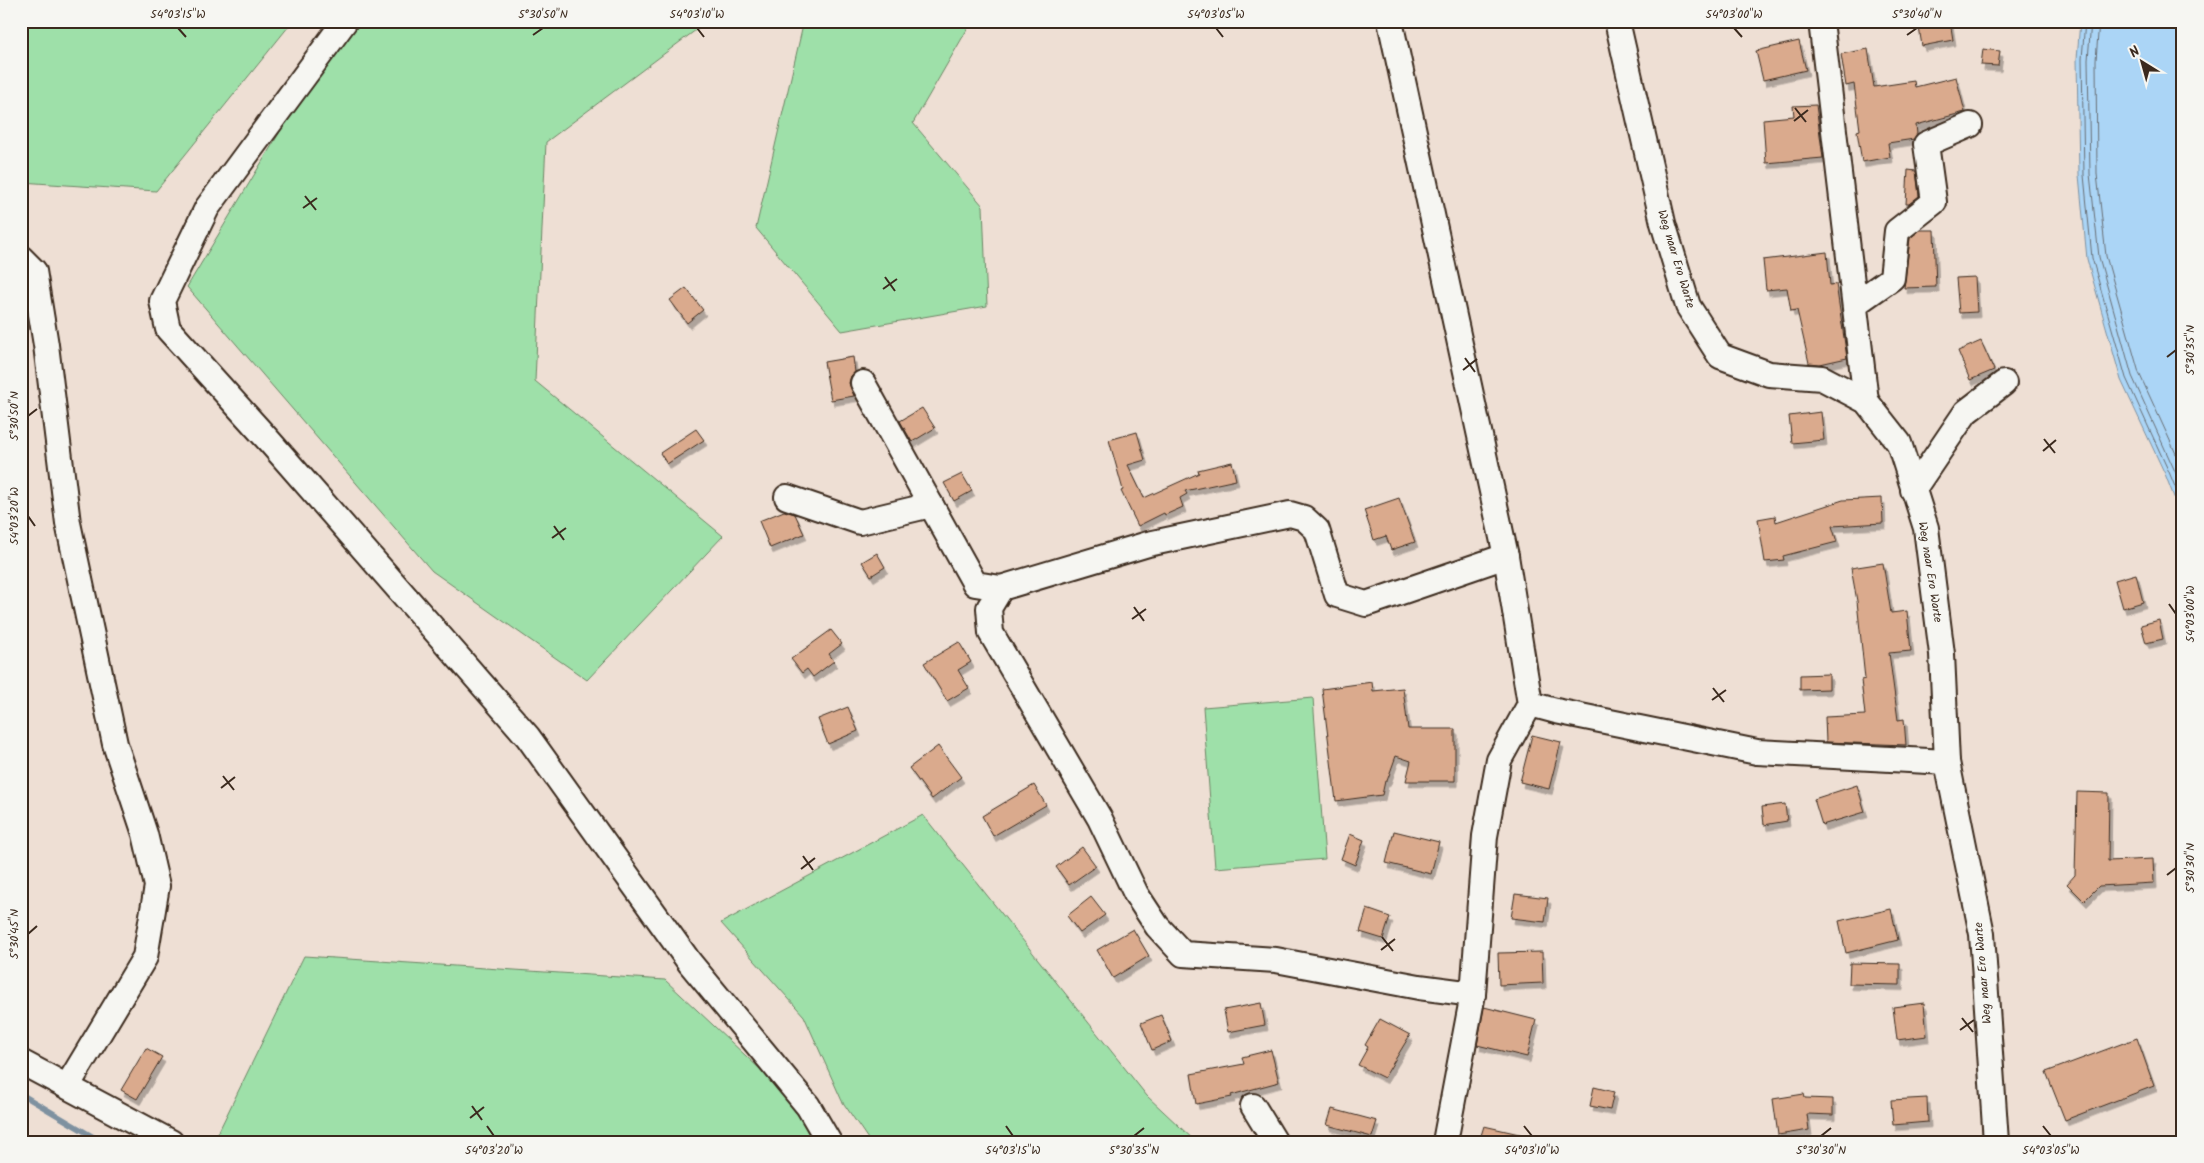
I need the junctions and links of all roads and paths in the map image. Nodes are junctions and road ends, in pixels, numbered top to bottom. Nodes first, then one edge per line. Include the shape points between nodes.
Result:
1 (345, 21) edge
2 (1390, 21) edge
3 (1618, 21) edge
4 (1821, 21) edge
5 (1970, 125) dead end
6 (21, 258) edge
7 (1855, 304) junction
8 (863, 383) dead end
9 (2004, 383) dead end
10 (1866, 401) junction
11 (1914, 490) junction
12 (787, 497) dead end
13 (931, 505) junction
14 (1506, 556) junction
15 (1001, 588) junction
16 (1530, 704) junction
17 (1947, 762) junction
18 (1473, 994) junction
19 (21, 1062) edge
20 (68, 1085) junction
21 (1253, 1106) dead end
22 (171, 1142) edge
23 (829, 1142) edge
24 (1275, 1142) edge
25 (1445, 1142) edge
26 (1996, 1142) edge

1 - 23 street via 207,208 162,301 168,329 528,737 690,963 808,1106
2 - 14 street
3 - 10 street, Weg naar Ero Warte via 1663,223 1688,306 1720,356 1769,374 1822,378
4 - 7 street
5 - 7 street via 1926,144 1934,202 1897,231 1892,278
6 - 20 street via 34,271 68,523 113,735 145,834 157,886 145,957
7 - 10 street
8 - 13 street
9 - 11 street via 1966,412
10 - 11 street, Weg naar Ero Warte via 1899,443
11 - 17 street, Weg naar Ero Warte via 1926,528 1942,654
12 - 13 street via 860,522
13 - 15 street via 975,584
14 - 15 street via 1366,604 1337,595 1317,530 1304,518 1290,514 1148,544
14 - 16 street
15 - 18 street via 989,608 991,633 1100,819 1136,894 1157,926 1183,954 1276,960
16 - 17 street via 1757,752
16 - 18 street via 1499,760 1485,836
17 - 26 street, Weg naar Ero Warte via 1982,934
18 - 25 street
19 - 20 street
20 - 22 street
21 - 24 street

